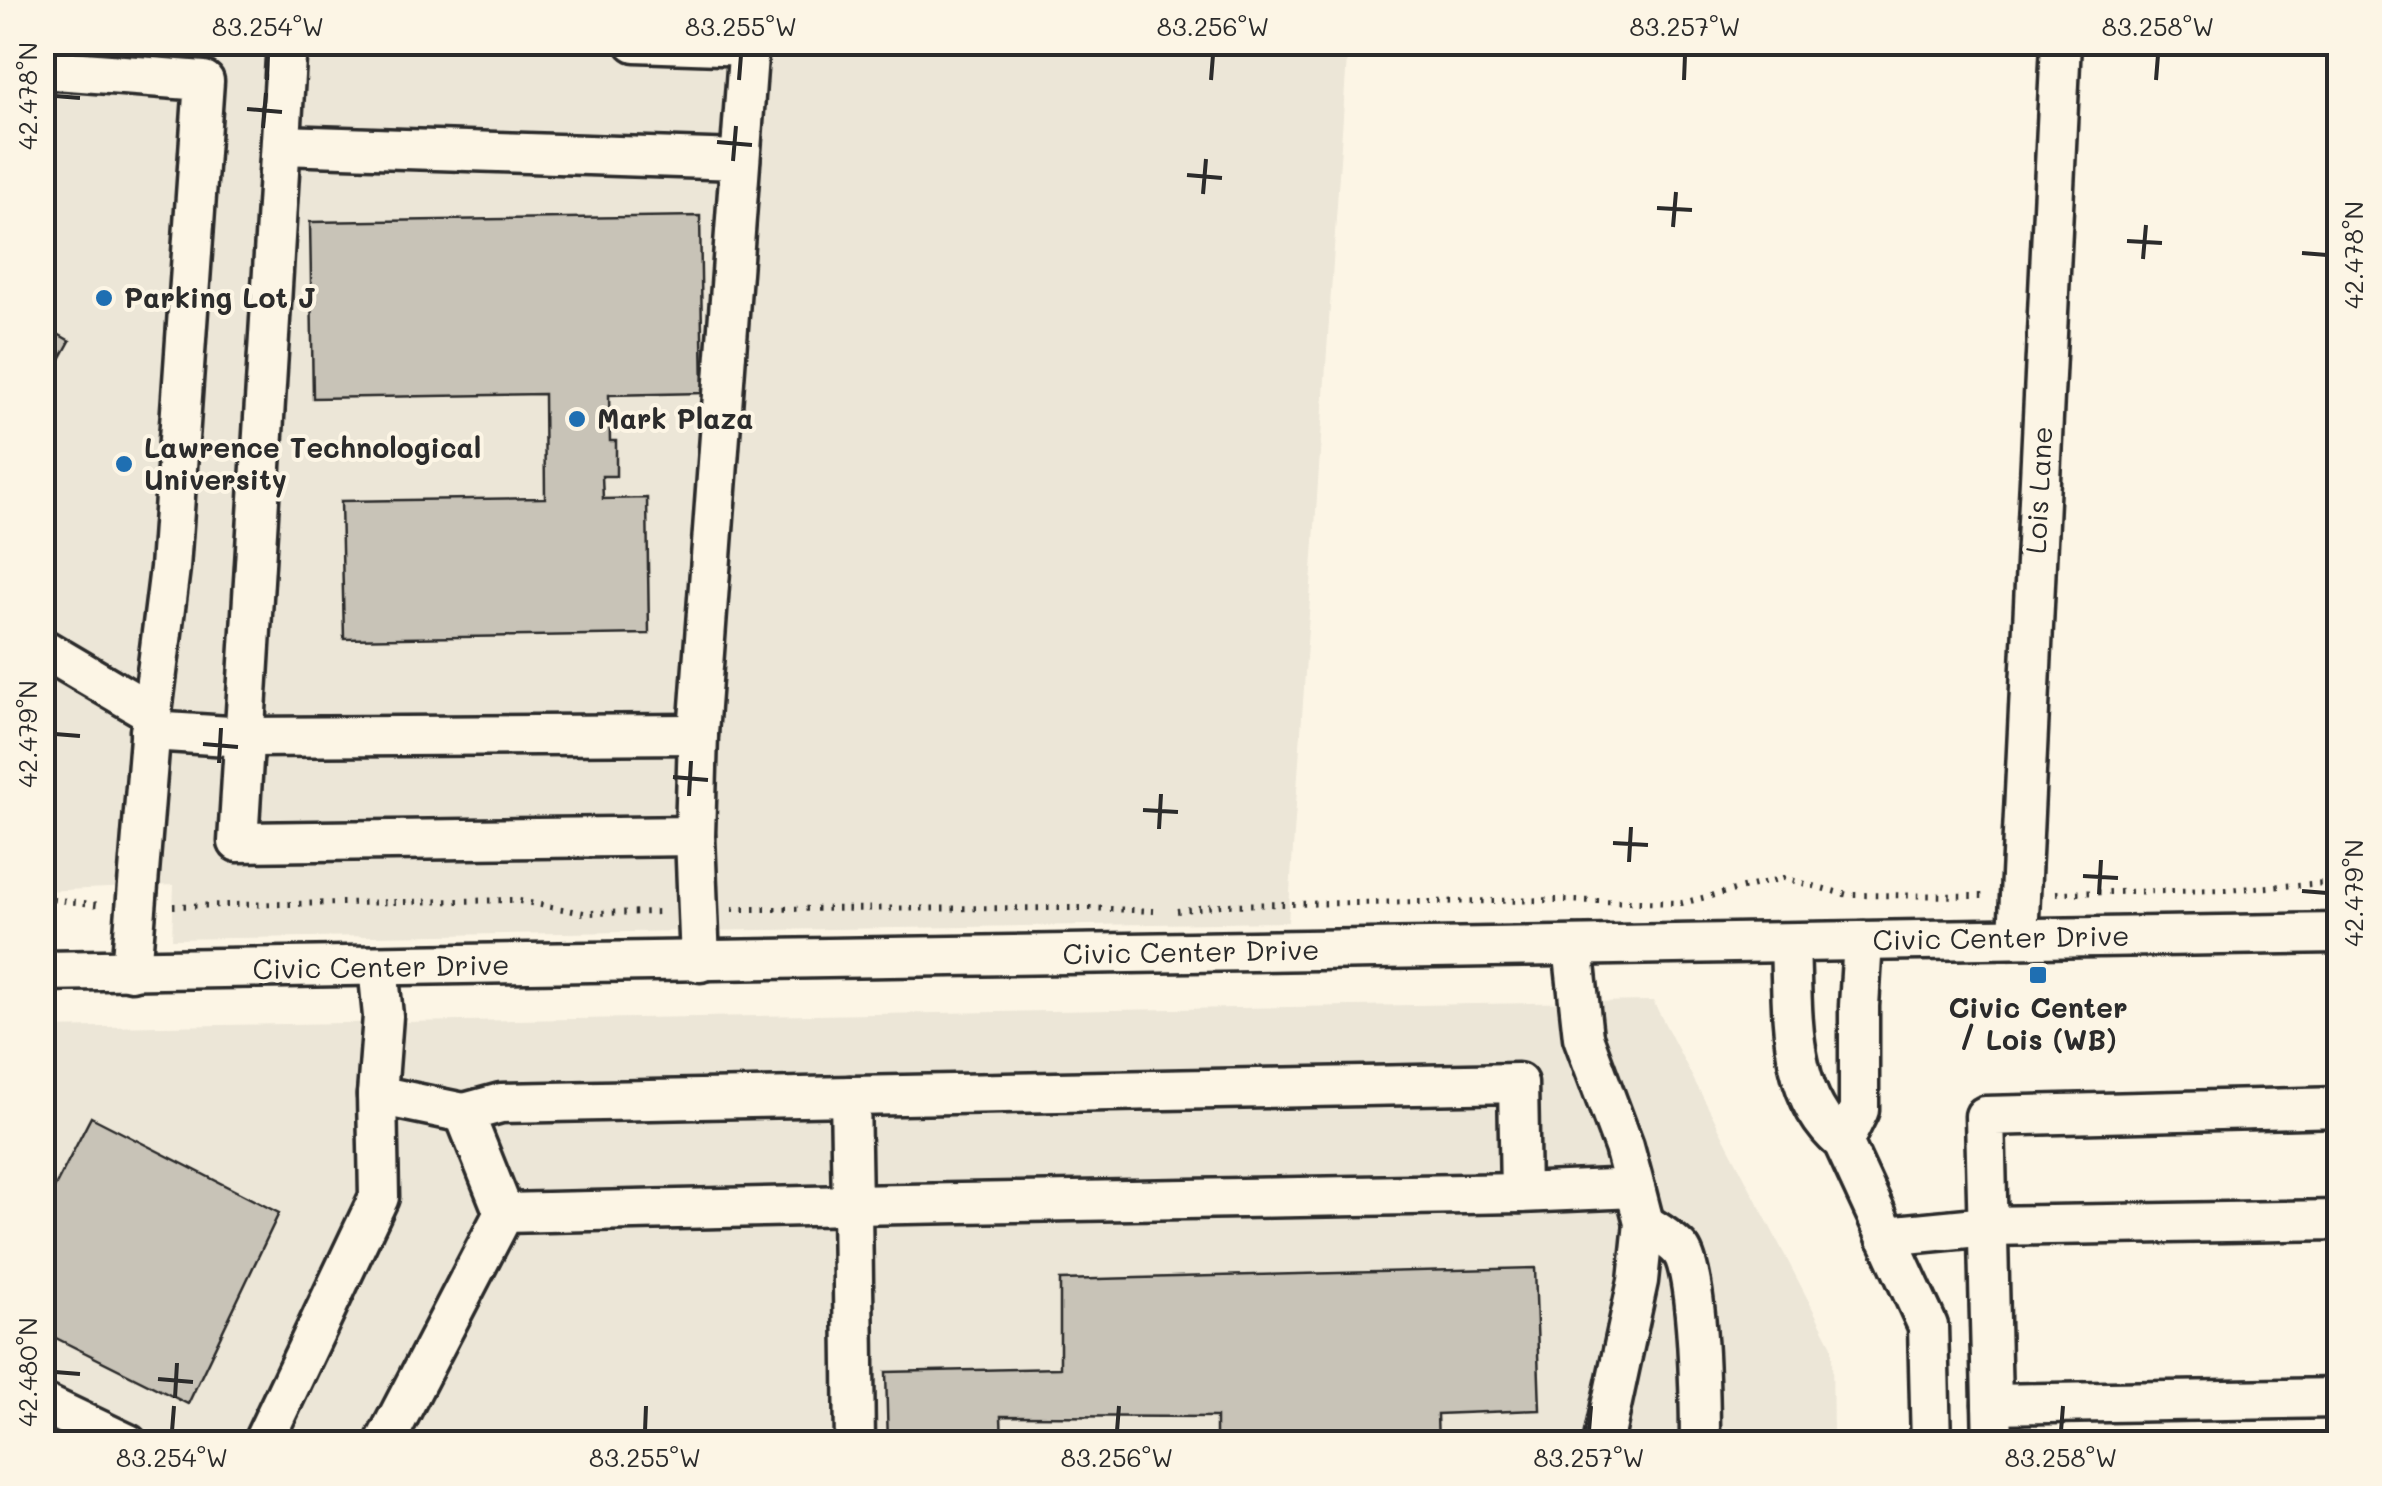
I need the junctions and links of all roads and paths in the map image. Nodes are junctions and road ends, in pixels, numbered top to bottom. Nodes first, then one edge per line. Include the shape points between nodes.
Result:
1 (287, 42) edge
2 (636, 42) edge
3 (2061, 42) edge
4 (749, 44) edge
5 (42, 69) edge
6 (280, 145) junction
7 (740, 160) junction
8 (42, 648) edge
9 (151, 722) junction
10 (698, 734) junction
11 (245, 737) junction
12 (695, 836) junction
13 (2340, 882) edge
14 (2054, 894) dead end
15 (1976, 896) dead end
16 (42, 898) edge
17 (137, 907) junction
18 (730, 910) dead end
19 (657, 912) dead end
20 (2340, 933) edge
21 (2018, 938) junction
22 (1863, 942) junction
23 (1790, 943) junction
24 (1573, 946) junction
25 (700, 962) junction
26 (378, 966) junction
27 (42, 971) edge
28 (131, 971) junction
29 (377, 1095) junction
30 (850, 1096) junction
31 (2340, 1107) edge
32 (464, 1113) junction
33 (1842, 1142) junction
34 (1520, 1193) junction
35 (852, 1205) junction
36 (1640, 1205) junction
37 (504, 1212) junction
38 (2340, 1220) edge
39 (1988, 1226) junction
40 (1886, 1236) junction
41 (2340, 1398) edge
42 (42, 1403) edge
43 (1992, 1404) junction
44 (128, 1444) edge
45 (262, 1444) edge
46 (384, 1444) edge
47 (855, 1444) edge
48 (1603, 1444) edge
49 (1700, 1444) edge
50 (1931, 1444) edge
51 (1993, 1444) edge

1 - 6 street
2 - 4 street
3 - 21 street, Lois Lane
4 - 7 street
5 - 9 street via 204,81 170,568
6 - 7 street
6 - 11 street
7 - 10 street
8 - 9 street
9 - 11 street
9 - 17 street
10 - 11 street
10 - 12 street
11 - 12 street via 238,842
12 - 25 street
13 - 14 path
15 - 18 path via 1848,895 1783,878 1682,902 1221,905 1171,912
16 - 17 path
17 - 19 path via 514,900 584,913
17 - 28 street
20 - 21 street, Civic Center Drive
21 - 22 street, Civic Center Drive
22 - 23 street, Civic Center Drive
22 - 33 street via 1858,1110
23 - 24 street, Civic Center Drive
23 - 33 street via 1798,1062 1816,1112
24 - 25 street, Civic Center Drive
24 - 36 street via 1583,1037
25 - 26 street, Civic Center Drive
26 - 28 street, Civic Center Drive
26 - 29 street via 383,1016
27 - 28 street, Civic Center Drive
29 - 32 street
29 - 45 street via 379,1198
30 - 32 street via 501,1103
30 - 34 street via 1518,1083
30 - 35 street
31 - 39 street via 1985,1116
32 - 37 street
33 - 40 street
34 - 35 street
34 - 36 street
35 - 37 street
35 - 47 street
36 - 48 street via 1638,1281
36 - 49 street via 1682,1252 1690,1281
37 - 46 street
38 - 39 street
39 - 40 street
39 - 43 street
40 - 50 street via 1928,1326
41 - 43 street
42 - 44 street
43 - 51 street

